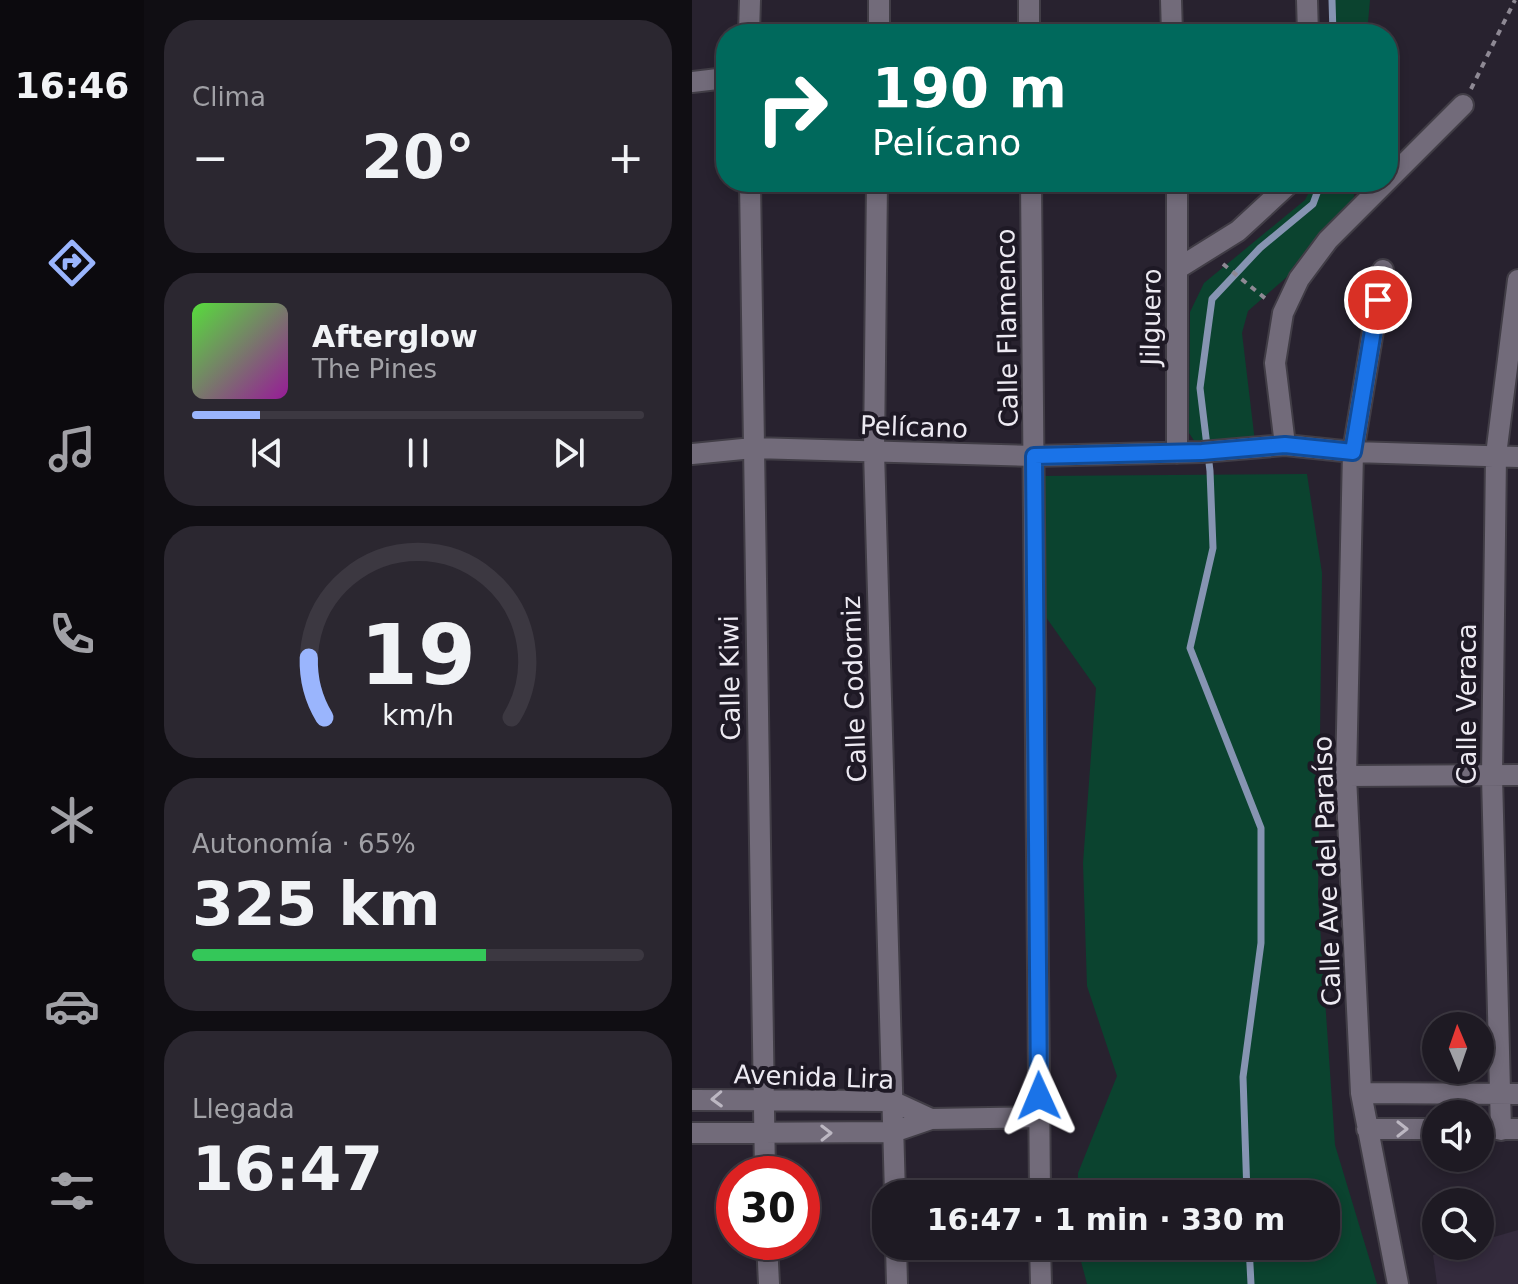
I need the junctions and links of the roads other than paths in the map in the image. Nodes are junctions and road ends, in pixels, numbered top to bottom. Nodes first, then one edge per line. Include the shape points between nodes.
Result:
1 (750, 0) edge
2 (879, 0) edge
3 (1029, 0) edge
4 (1171, 0) edge
5 (1307, 0) edge
6 (749, 24) edge
7 (879, 24) edge
8 (1029, 24) edge
9 (1172, 24) edge
10 (1308, 24) edge
11 (716, 79) edge
12 (692, 82) edge
13 (1463, 105) road end
14 (1398, 170) edge
15 (750, 192) edge
16 (877, 192) edge
17 (1031, 192) edge
18 (1177, 192) edge
19 (1280, 192) edge
20 (1376, 192) edge
21 (1177, 269) junction
22 (1383, 270) dead end
23 (1518, 280) edge
24 (1285, 445) junction
25 (753, 448) junction
26 (874, 451) junction
27 (1353, 452) junction
28 (1177, 453) junction
29 (692, 454) edge
30 (1496, 455) junction
31 (1034, 456) junction
32 (1518, 457) edge
33 (1518, 775) edge
34 (1346, 776) junction
35 (1492, 776) junction
36 (1361, 1093) junction
37 (1509, 1094) edge
38 (762, 1097) junction
39 (692, 1100) edge
40 (892, 1101) junction
41 (1039, 1117) junction
42 (931, 1119) junction
43 (1367, 1129) junction
44 (1422, 1129) edge
45 (1500, 1129) edge
46 (893, 1132) junction
47 (692, 1133) edge
48 (764, 1134) junction
49 (765, 1156) edge
50 (895, 1180) edge
51 (1040, 1180) edge
52 (768, 1260) edge
53 (896, 1260) edge
54 (1040, 1260) edge
55 (769, 1284) edge
56 (897, 1284) edge
57 (1041, 1284) edge
58 (1398, 1284) edge

1 - 6 street
2 - 7 street
3 - 8 street
4 - 9 street
5 - 10 street
11 - 12 street
13 - 14 street
15 - 25 street, Calle Kiwi
16 - 26 street, Calle Codorniz
17 - 31 street, Calle Flamenco
18 - 21 street, Jilguero
19 - 21 street via 1238,231
20 - 24 street via 1328,240 1299,279 1283,313 1275,363
21 - 28 street, Jilguero
22 - 27 street, Calle Ave del Paraíso
23 - 30 street, Calle Veraca
24 - 27 street, Pelícano
24 - 28 street, Pelícano
25 - 26 street, Pelícano
25 - 29 street, Pelícano
25 - 38 street, Calle Kiwi
26 - 31 street, Pelícano
26 - 40 street, Calle Codorniz
27 - 30 street, Pelícano
27 - 34 street, Calle Ave del Paraíso
28 - 31 street, Pelícano
30 - 32 street, Pelícano
30 - 35 street, Calle Veraca
31 - 41 street, Calle Flamenco
33 - 35 street
34 - 35 street
34 - 36 street, Calle Ave del Paraíso
35 - 37 street, Calle Veraca
36 - 37 street
36 - 43 street, Calle Ave del Paraíso
37 - 45 street, Calle Veraca
38 -> 39 street, Avenida Lira
38 - 40 street, Avenida Lira
38 - 48 street, Calle Kiwi
40 - 42 street, Avenida Lira
40 - 46 street, Calle Codorniz
41 - 42 street, Avenida Lira
41 - 51 street, Calle Flamenco
42 - 46 street, Avenida Lira
43 -> 44 street
43 - 58 street, Calle Ave del Paraíso
48 -> 46 street, Avenida Lira
46 - 50 street, Calle Codorniz
47 - 48 street, Avenida Lira
48 - 49 street, Calle Kiwi
52 - 55 street
53 - 56 street
54 - 57 street

